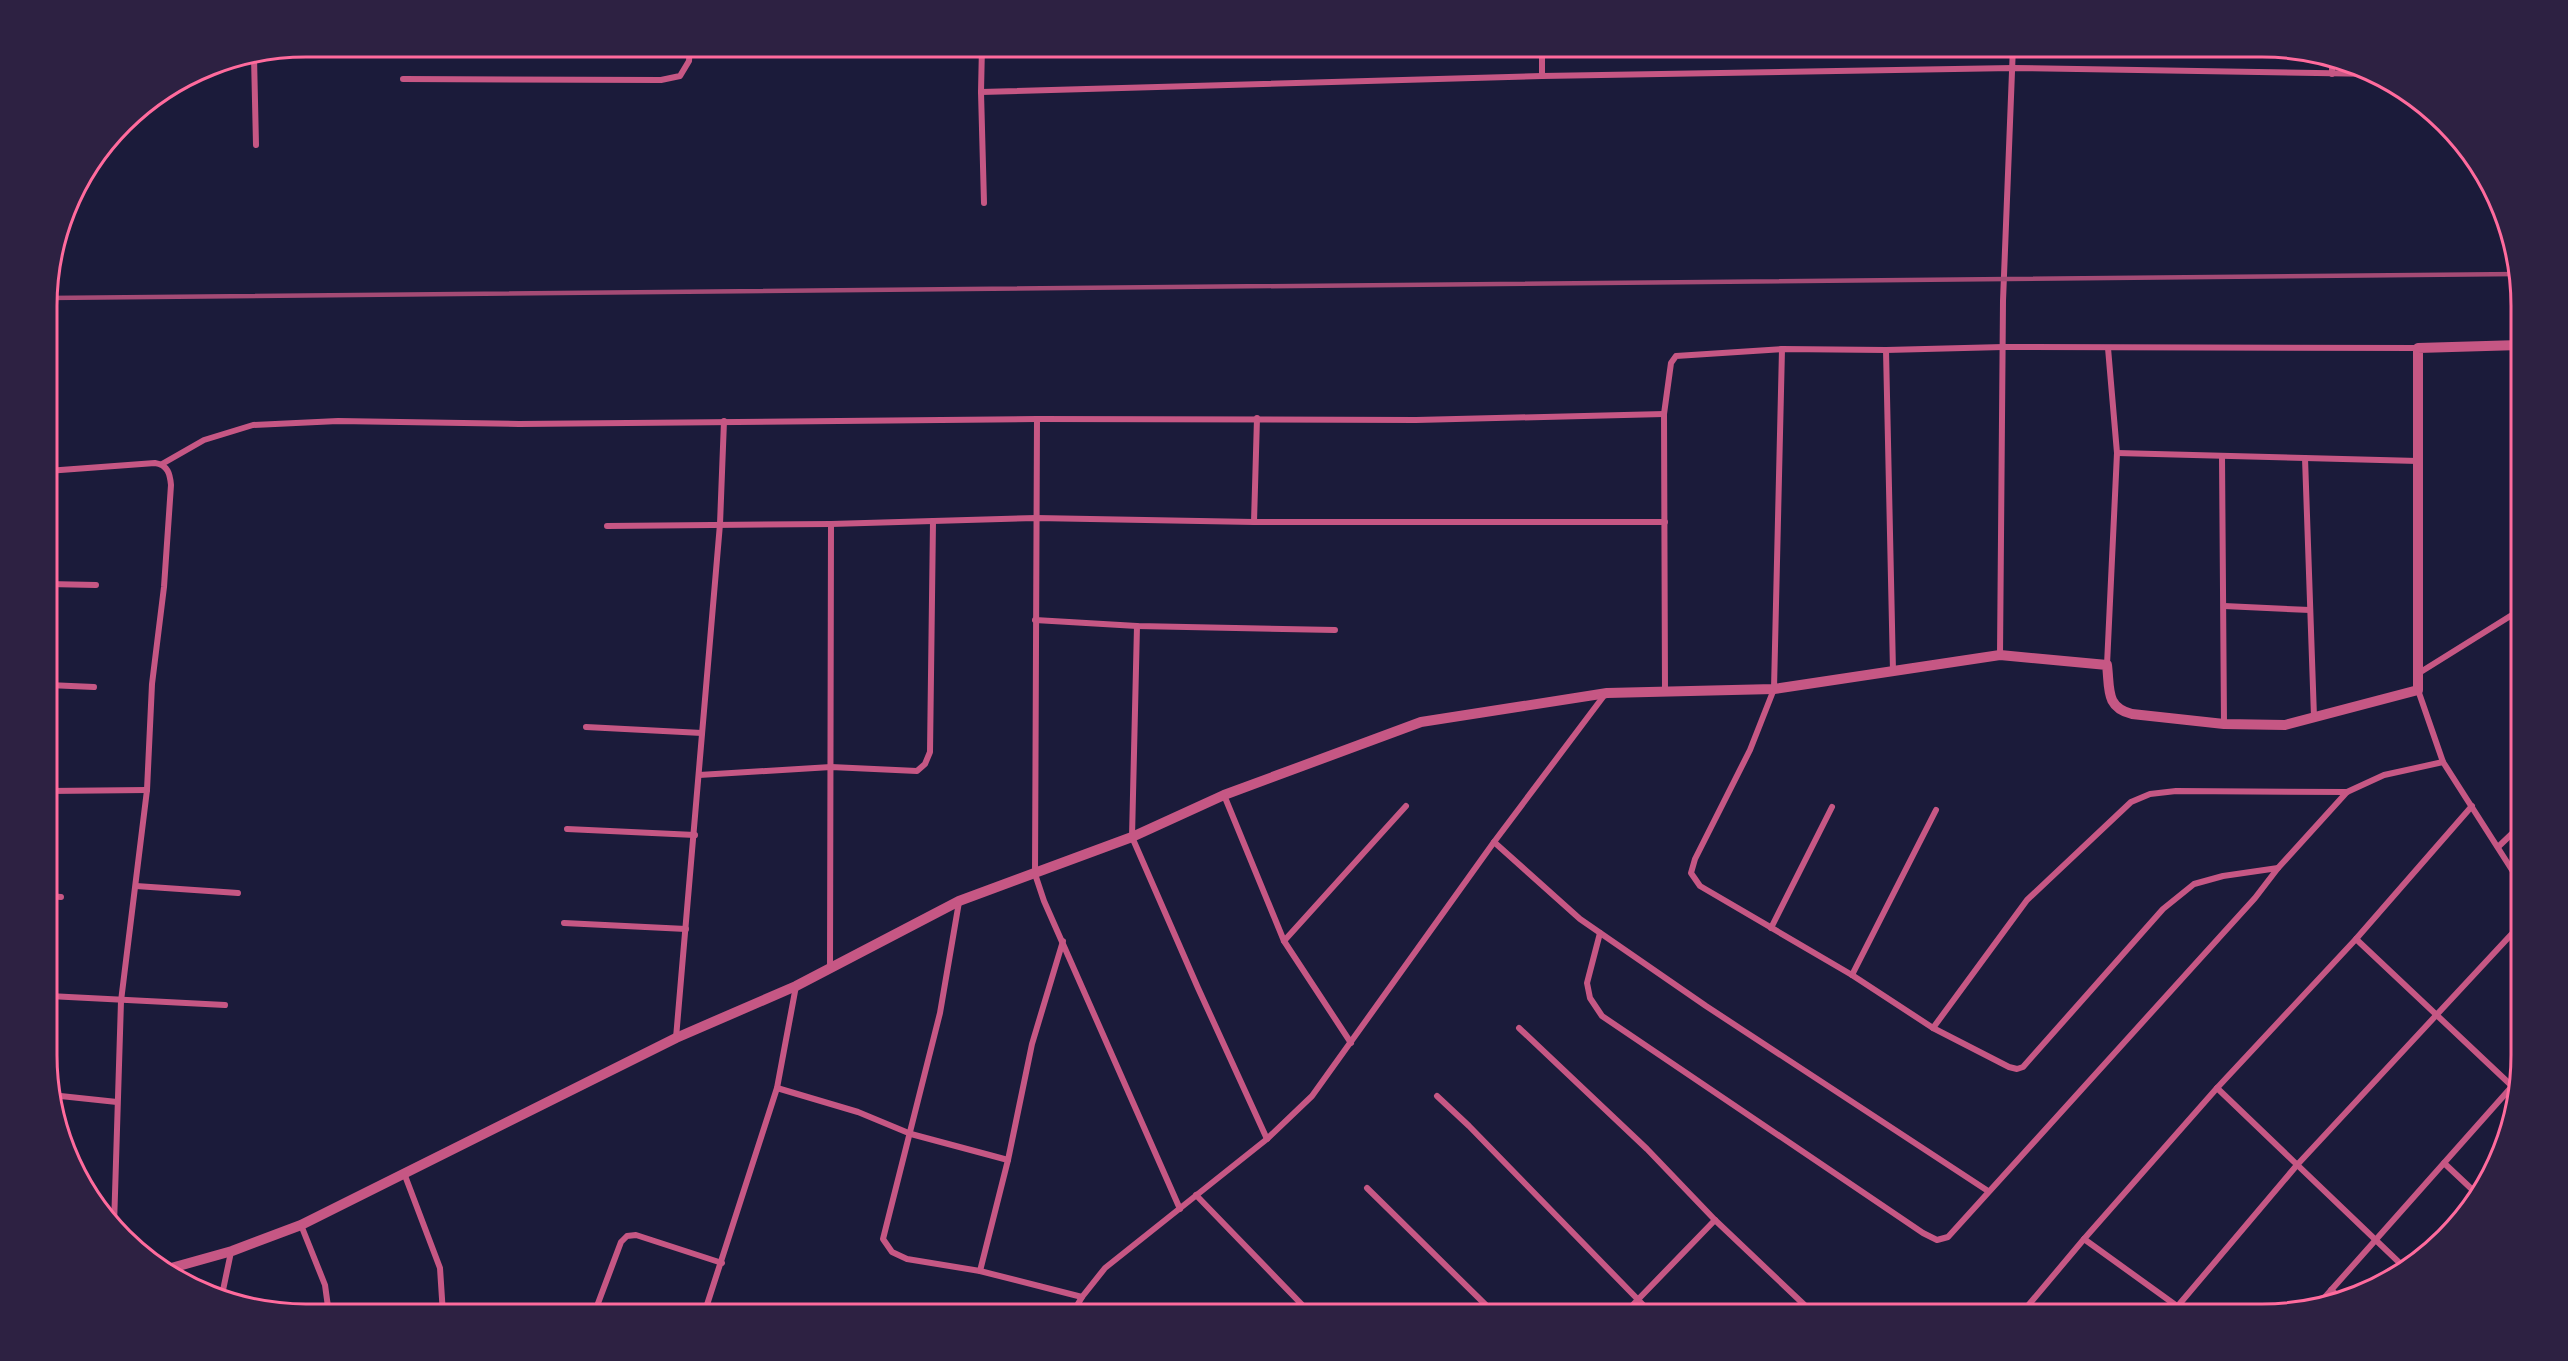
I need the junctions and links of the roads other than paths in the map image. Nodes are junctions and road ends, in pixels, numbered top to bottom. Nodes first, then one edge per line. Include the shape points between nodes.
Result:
1 (689, 57) edge
2 (982, 57) edge
3 (1542, 57) edge
4 (2013, 57) edge
5 (254, 63) edge
6 (2332, 67) edge
7 (2013, 68) junction
8 (2332, 74) junction
9 (2352, 74) edge
10 (1542, 76) junction
11 (403, 79) dead end
12 (981, 93) junction
13 (256, 145) dead end
14 (984, 203) dead end
15 (2511, 345) edge
16 (2002, 347) junction
17 (2108, 348) junction
18 (2418, 348) junction
19 (1782, 349) junction
20 (1886, 350) junction
21 (1664, 414) junction
22 (1257, 418) junction
23 (1037, 419) junction
24 (724, 422) junction
25 (2117, 453) junction
26 (2222, 456) junction
27 (2305, 458) junction
28 (2418, 461) junction
29 (162, 464) junction
30 (57, 470) edge
31 (1036, 518) junction
32 (933, 521) junction
33 (1254, 522) junction
34 (1665, 522) junction
35 (720, 524) junction
36 (831, 524) junction
37 (607, 526) dead end
38 (57, 584) edge
39 (96, 585) dead end
40 (2224, 606) junction
41 (2310, 610) junction
42 (2511, 616) edge
43 (1035, 620) junction
44 (1137, 626) junction
45 (1335, 630) dead end
46 (2000, 655) junction
47 (2107, 665) junction
48 (1893, 671) junction
49 (2418, 673) junction
50 (57, 685) edge
51 (94, 687) dead end
52 (1774, 688) junction
53 (1665, 691) junction
54 (1607, 693) junction
55 (2419, 694) junction
56 (2314, 717) junction
57 (2223, 724) junction
58 (586, 728) dead end
59 (702, 733) junction
60 (2443, 762) junction
61 (831, 767) junction
62 (699, 775) junction
63 (147, 790) junction
64 (57, 791) edge
65 (2347, 792) junction
66 (1224, 795) junction
67 (1406, 806) dead end
68 (2472, 806) junction
69 (1832, 807) dead end
70 (1936, 810) dead end
71 (567, 829) dead end
72 (694, 835) junction
73 (2511, 835) edge
74 (1132, 837) junction
75 (1494, 842) junction
76 (2498, 847) junction
77 (2278, 868) junction
78 (2511, 868) edge
79 (1035, 874) junction
80 (136, 886) junction
81 (238, 893) dead end
82 (57, 897) edge
83 (60, 897) dead end
84 (959, 901) junction
85 (564, 923) dead end
86 (1771, 928) junction
87 (686, 930) junction
88 (1600, 933) junction
89 (2511, 935) edge
90 (2356, 939) junction
91 (1063, 941) junction
92 (1284, 941) junction
93 (830, 969) junction
94 (1852, 975) junction
95 (796, 986) junction
96 (57, 996) edge
97 (121, 1000) junction
98 (225, 1005) dead end
99 (2437, 1016) junction
100 (1519, 1028) dead end
101 (1933, 1028) junction
102 (676, 1038) junction
103 (1351, 1043) junction
104 (2509, 1083) edge
105 (777, 1088) junction
106 (2217, 1088) junction
107 (2508, 1091) edge
108 (61, 1096) edge
109 (1437, 1096) dead end
110 (117, 1102) junction
111 (911, 1134) junction
112 (1268, 1139) junction
113 (1008, 1160) junction
114 (2444, 1163) junction
115 (2297, 1165) junction
116 (404, 1173) junction
117 (1367, 1188) dead end
118 (2472, 1189) edge
119 (1988, 1191) junction
120 (1196, 1194) junction
121 (1180, 1209) junction
122 (114, 1213) edge
123 (1715, 1220) junction
124 (301, 1225) junction
125 (2084, 1239) junction
126 (2376, 1239) junction
127 (232, 1251) junction
128 (2399, 1262) edge
129 (722, 1263) junction
130 (175, 1267) edge
131 (980, 1270) junction
132 (223, 1290) edge
133 (2331, 1290) junction
134 (2335, 1293) edge
135 (2326, 1296) edge
136 (1082, 1297) junction
137 (1638, 1300) junction
138 (328, 1304) edge
139 (442, 1304) edge
140 (598, 1304) edge
141 (708, 1304) edge
142 (1078, 1304) edge
143 (1301, 1304) edge
144 (1485, 1304) edge
145 (1634, 1304) edge
146 (1642, 1304) edge
147 (1803, 1304) edge
148 (2029, 1304) edge
149 (2174, 1304) edge
150 (2179, 1304) edge

1 - 11 street via 680,76 661,80
2 - 12 street
3 - 10 street
4 - 7 street
5 - 13 street
6 - 8 street
7 - 8 street
7 - 10 street
7 - 16 street
8 - 9 street
10 - 12 street
12 - 14 street
15 - 18 street
16 - 17 street
16 - 20 street
16 - 46 street
17 - 18 street
17 - 25 street
18 - 28 street
19 - 20 street
19 - 21 street via 1676,356 1671,363
19 - 52 street
20 - 48 street
21 - 22 street via 1416,420
21 - 34 street
22 - 23 street
22 - 33 street
23 - 24 street
23 - 31 street
24 - 29 street via 338,421 253,425 204,440
24 - 35 street
25 - 26 street
25 - 47 street
26 - 27 street
26 - 40 street
27 - 28 street
27 - 41 street
28 - 49 street
29 - 30 street
29 - 63 street via 170,473 171,486 152,684
31 - 32 street
31 - 33 street
31 - 43 street
32 - 36 street
32 - 61 street via 930,752 918,771
33 - 34 street
34 - 53 street
35 - 36 street
35 - 37 street
35 - 59 street
36 - 61 street
38 - 39 street
40 - 41 street
40 - 57 street
41 - 56 street
42 - 49 street
43 - 44 street
43 - 79 street
44 - 45 street
44 - 74 street
46 - 47 street
46 - 48 street
47 - 57 street via 2111,701 2119,710
48 - 52 street
49 - 55 street
50 - 51 street
52 - 53 street
52 - 86 street via 1750,750 1691,873 1700,886
53 - 54 street
54 - 66 street via 1421,722
54 - 75 street
55 - 56 street
55 - 60 street
56 - 57 street via 2285,725
58 - 59 street
59 - 62 street
60 - 65 street via 2384,775
60 - 68 street
61 - 62 street
61 - 93 street
62 - 72 street
63 - 64 street
63 - 80 street
65 - 77 street
65 - 101 street via 2175,791 2150,794 2131,802 2027,900
66 - 74 street
66 - 92 street
67 - 92 street
68 - 76 street
68 - 90 street
69 - 86 street
70 - 94 street
71 - 72 street
72 - 87 street
73 - 76 street
74 - 79 street
74 - 112 street
75 - 88 street via 1565,907
75 - 103 street
76 - 78 street
77 - 101 street via 2194,884 2163,909 2023,1067 2009,1067
77 - 119 street
79 - 84 street
79 - 91 street
80 - 81 street
80 - 97 street
82 - 83 street
84 - 93 street
84 - 111 street via 940,1013
85 - 87 street
86 - 94 street
87 - 102 street
88 - 119 street
88 - 119 street via 1587,982 1590,998 1602,1017 1923,1233 1937,1240 1948,1237
89 - 99 street
90 - 99 street
90 - 106 street
91 - 113 street via 1032,1044
91 - 121 street
92 - 103 street
93 - 95 street
94 - 101 street
95 - 102 street
95 - 105 street
96 - 97 street
97 - 98 street
97 - 110 street
99 - 104 street
99 - 115 street
100 - 123 street via 1647,1149
102 - 116 street
103 - 112 street via 1312,1096
105 - 111 street via 858,1112
105 - 129 street
106 - 115 street
106 - 125 street
107 - 114 street
108 - 110 street
109 - 137 street
110 - 122 street
111 - 113 street
111 - 131 street via 883,1239 892,1252 906,1259
112 - 120 street
113 - 131 street
114 - 118 street
114 - 126 street
115 - 126 street
115 - 150 street
116 - 124 street
116 - 139 street via 440,1268
117 - 144 street
120 - 121 street
120 - 143 street
121 - 136 street via 1105,1268
123 - 137 street
123 - 147 street
124 - 127 street
124 - 138 street via 325,1285
125 - 148 street
125 - 149 street
126 - 128 street
126 - 133 street
127 - 130 street
127 - 132 street
129 - 140 street via 636,1235 627,1236 621,1242
129 - 141 street
131 - 136 street
133 - 134 street
133 - 135 street
136 - 142 street
137 - 145 street
137 - 146 street

